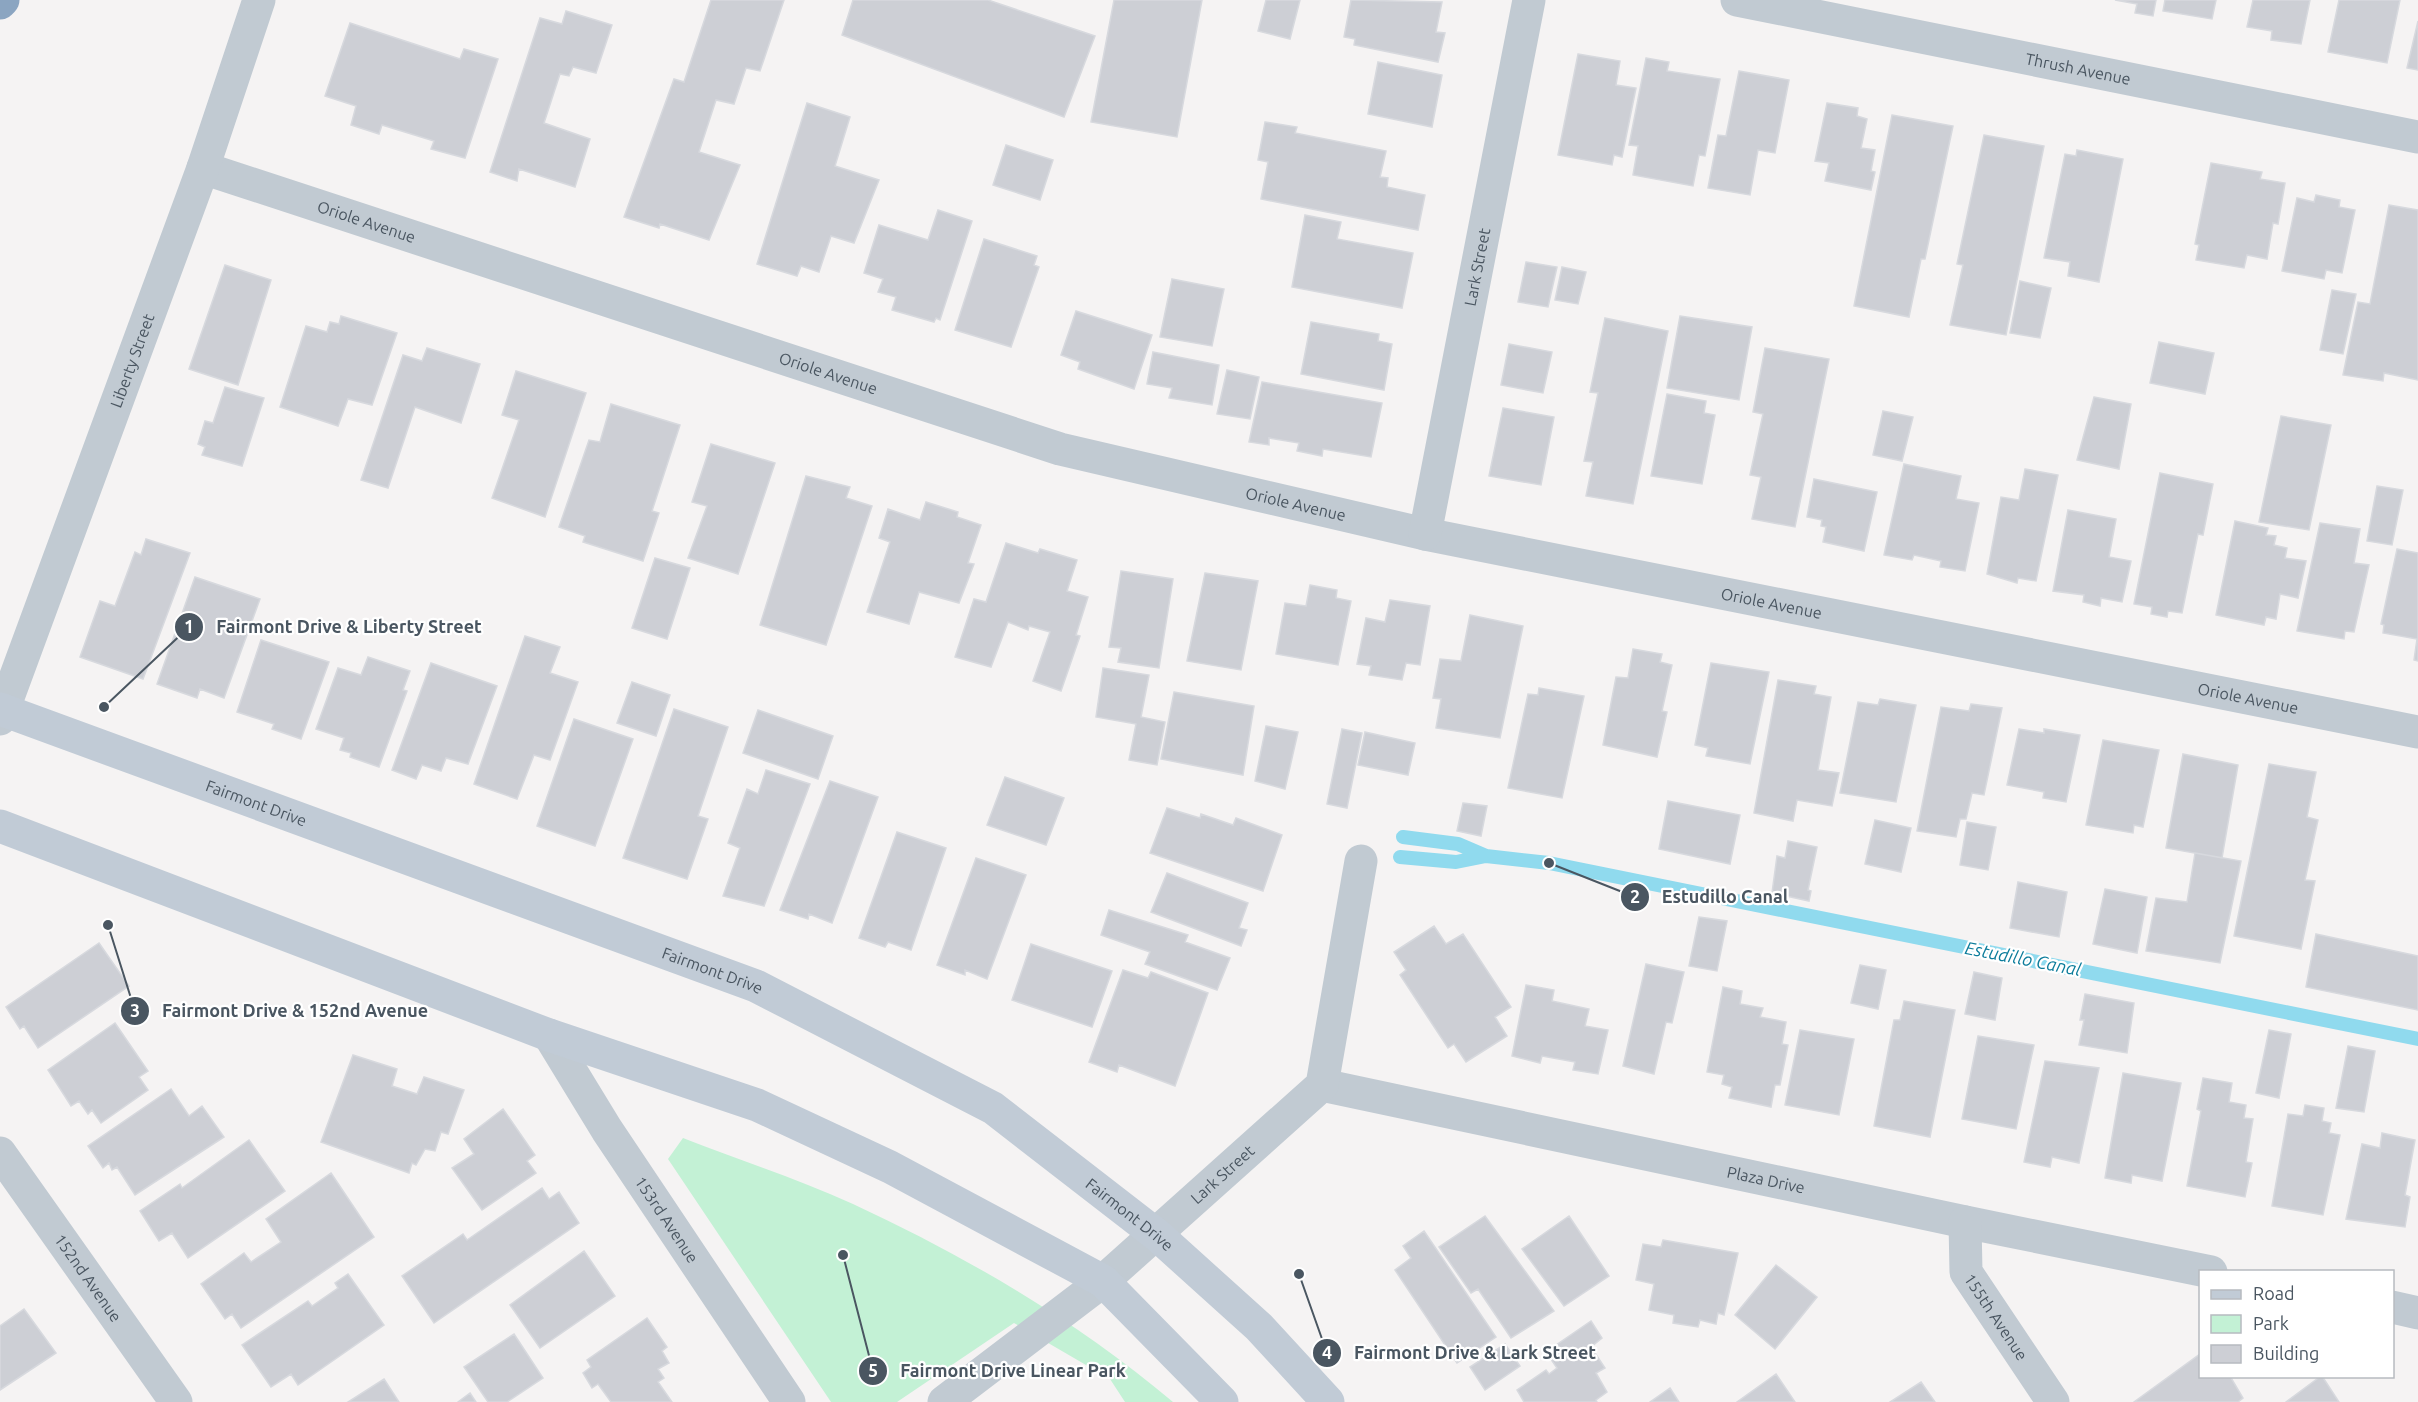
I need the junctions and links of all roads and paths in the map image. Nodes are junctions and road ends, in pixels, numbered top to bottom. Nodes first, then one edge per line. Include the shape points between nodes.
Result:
1 (259, 0) edge
2 (1529, 0) edge
3 (1737, 0) edge
4 (2418, 137) edge
5 (203, 168) junction
6 (1425, 534) junction
7 (1, 713) edge
8 (2418, 732) edge
9 (0, 826) edge
10 (1361, 861) dead end
11 (549, 1035) junction
12 (1322, 1085) junction
13 (0, 1153) edge
14 (1965, 1222) junction
15 (1157, 1235) junction
16 (2201, 1270) edge
17 (1103, 1281) junction
18 (2394, 1307) edge
19 (2418, 1312) edge
20 (176, 1402) edge
21 (789, 1402) edge
22 (944, 1402) edge
23 (1222, 1402) edge
24 (1328, 1402) edge
25 (2053, 1402) edge

1 - 5 street, Liberty Street
2 - 6 street, Lark Street
3 - 4 street, Thrush Avenue
5 - 6 street, Oriole Avenue via 1060,449
5 - 7 street, Liberty Street
6 - 8 street, Oriole Avenue
7 - 15 main road, Fairmont Drive via 756,986 993,1108
9 - 11 main road
10 - 12 street
11 - 17 main road via 757,1105 890,1167
11 - 21 street, 153rd Avenue via 607,1130
12 - 14 street, Plaza Drive
12 - 15 street, Lark Street
13 - 20 street, 152nd Avenue
14 - 16 street, Plaza Drive
14 - 25 street, 155th Avenue via 1966,1272
15 - 17 street, Lark Street
15 - 24 main road, Fairmont Drive via 1259,1327
17 - 22 street, Lark Street
17 - 23 main road
18 - 19 street

